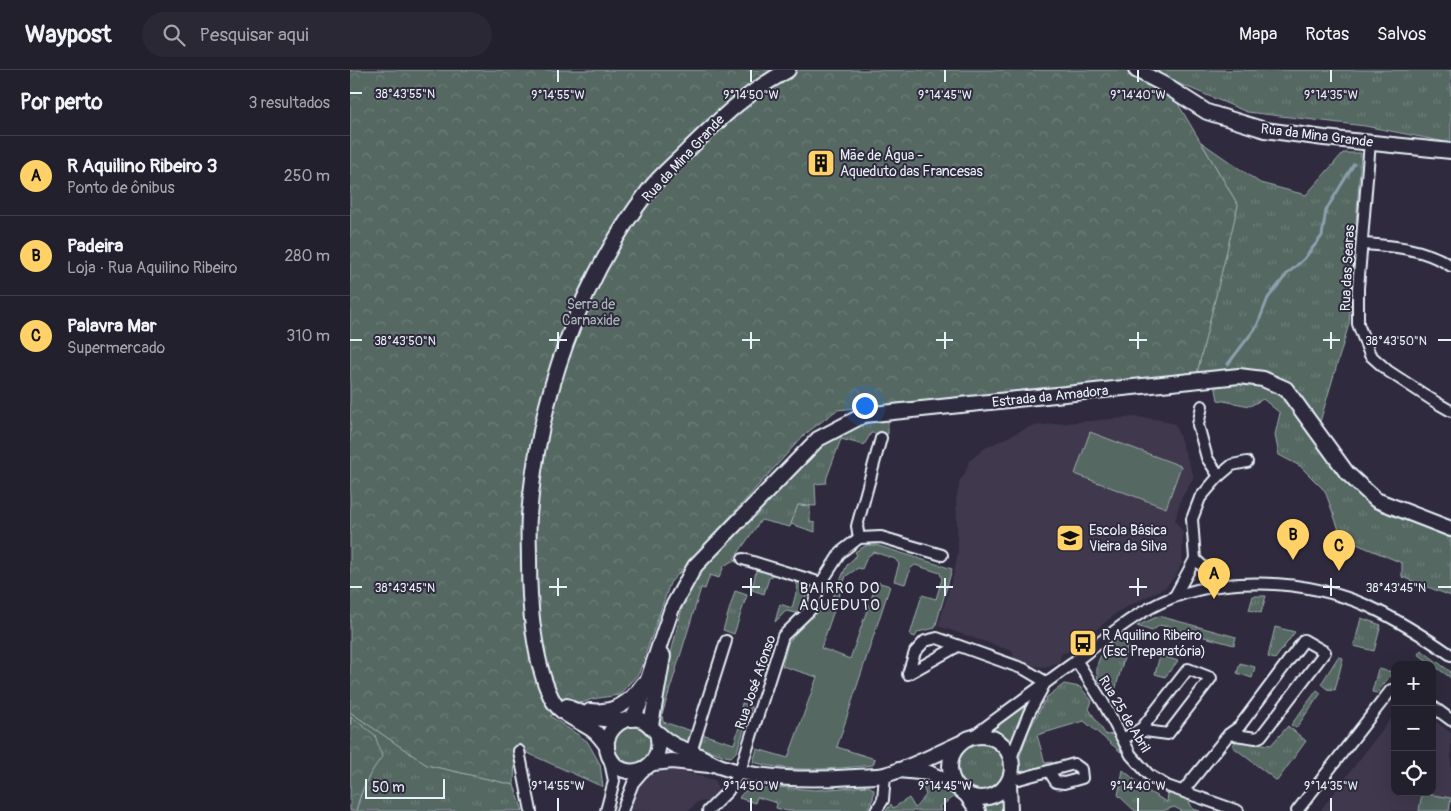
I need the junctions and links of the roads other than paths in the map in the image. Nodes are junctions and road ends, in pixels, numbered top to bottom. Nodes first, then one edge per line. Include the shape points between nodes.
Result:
1 (788, 70) edge
2 (1136, 70) edge
3 (1370, 142) junction
4 (1451, 151) edge
5 (1362, 244) junction
6 (1451, 266) edge
7 (1202, 406) dead end
8 (1451, 411) edge
9 (881, 438) dead end
10 (1247, 462) dead end
11 (1219, 476) junction
12 (1451, 529) edge
13 (859, 538) junction
14 (942, 556) dead end
15 (742, 559) dead end
16 (1196, 559) junction
17 (821, 582) junction
18 (1222, 585) junction
19 (1175, 596) junction
20 (672, 608) junction
21 (726, 641) dead end
22 (958, 646) junction
23 (1451, 655) edge
24 (1076, 660) junction
25 (542, 673) junction
26 (649, 676) junction
27 (1046, 682) junction
28 (1391, 690) edge
29 (569, 708) junction
30 (1436, 709) edge
31 (627, 720) junction
32 (1451, 720) edge
33 (1142, 728) junction
34 (654, 729) junction
35 (1229, 734) junction
36 (1124, 739) junction
37 (967, 740) junction
38 (519, 751) dead end
39 (608, 751) junction
40 (691, 752) junction
41 (1011, 758) junction
42 (649, 766) junction
43 (719, 766) junction
44 (898, 770) junction
45 (1049, 771) dead end
46 (740, 772) junction
47 (884, 775) junction
48 (1010, 779) junction
49 (962, 790) junction
50 (1183, 791) junction
51 (531, 811) edge
52 (606, 811) edge
53 (622, 811) edge
54 (708, 811) edge
55 (876, 811) edge
56 (978, 811) edge
57 (1010, 811) edge
58 (1238, 811) edge
59 (1297, 811) edge

1 - 25 street, Rua da Mina Grande via 726,113 650,189 602,260 567,339 536,452 528,517 529,581
2 - 3 street, Rua da Mina Grande via 1207,112 1265,130
3 - 4 street, Rua da Mina Grande
3 - 5 street, Rua das Searas
5 - 6 street via 1399,247
5 - 8 street, Rua das Searas via 1358,324 1370,355 1388,371
7 - 11 street via 1198,425 1207,458
9 - 13 street via 857,526
10 - 11 street via 1232,465
11 - 16 street via 1200,498 1192,519
12 - 20 street, Estrada da Amadora via 1376,500 1347,473 1286,389 1263,379 1239,376 864,415 818,439 695,566
13 - 14 street via 881,537
13 - 17 street, Rua José Afonso via 841,552
15 - 17 street
16 - 18 street
16 - 19 street
17 - 46 street, Rua José Afonso via 812,608 783,636
18 - 19 street
18 - 23 street via 1289,585 1337,595 1400,622
19 - 24 street via 1149,608
20 - 26 street, Estrada da Amadora
20 - 34 street, Estrada da Amadora
21 - 40 street
22 - 22 street via 937,638 925,641 915,652 908,674
22 - 27 street via 1024,669
24 - 27 street
24 - 36 street, Rua 25 de Abril
25 - 29 street, Rua da Mina Grande
25 - 39 street, Rua da Mina Grande via 551,699 565,714 595,732
26 - 29 street via 634,698 615,709 593,712
26 - 31 street, Estrada da Amadora via 639,706
27 - 37 street
27 - 41 street
28 - 59 street
29 - 31 street via 595,718
30 - 32 street
31 - 34 street via 642,720
31 - 39 street via 613,727 608,736
33 - 33 street via 1145,732 1168,734 1211,678 1188,670
33 - 36 street
34 - 40 street via 674,745
34 - 42 street via 660,743 658,754
35 - 35 street via 1261,736 1325,652 1304,640 1239,726
35 - 50 street
36 - 50 street, Rua 25 de Abril via 1131,755 1148,775
37 - 41 street via 984,736 996,739 1006,747
37 - 44 street
37 - 49 street via 954,752 950,764 951,776
38 - 51 street
39 - 42 street via 624,770 635,771
39 - 52 street via 614,781
40 - 43 street
41 - 48 street
42 - 43 street via 672,761
42 - 53 street via 632,783
43 - 46 street
44 - 47 street
44 - 49 street via 929,773
45 - 48 street
46 - 47 street via 815,780
46 - 54 street, Rua José Afonso via 728,791
47 - 55 street via 883,800
48 - 49 street via 1001,791 990,797 978,798
48 - 57 street
49 - 56 street
50 - 58 street, Rua 25 de Abril

